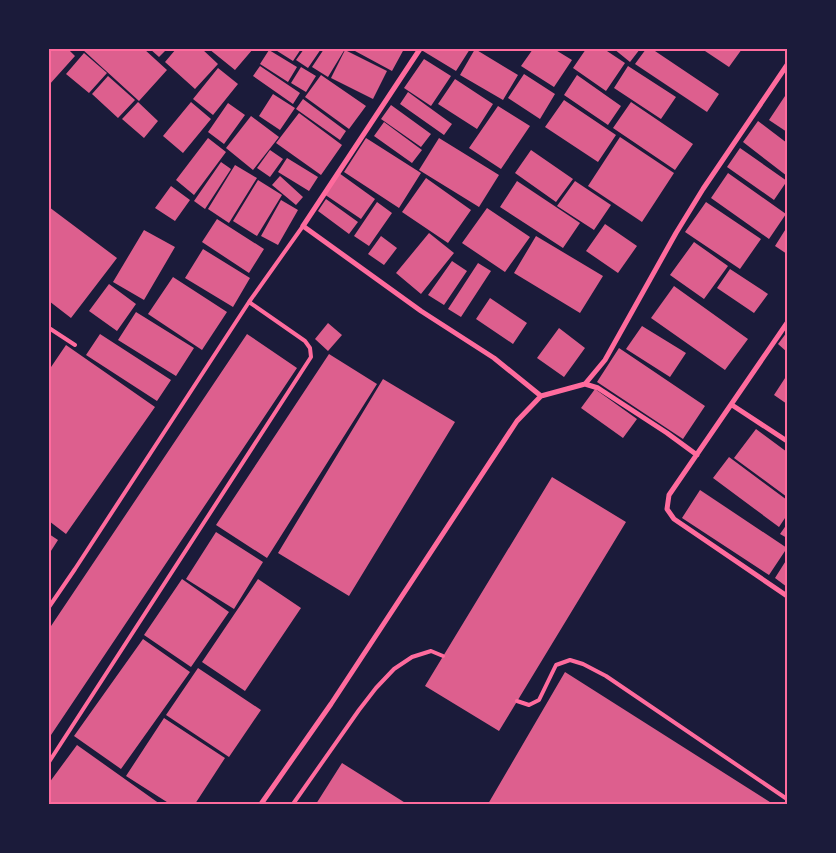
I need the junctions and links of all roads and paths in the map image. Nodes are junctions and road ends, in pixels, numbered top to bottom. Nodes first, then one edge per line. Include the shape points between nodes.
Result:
1 (420, 49) edge
2 (787, 65) edge
3 (303, 226) junction
4 (249, 302) junction
5 (787, 323) edge
6 (49, 328) edge
7 (75, 345) dead end
8 (586, 384) junction
9 (541, 396) junction
10 (732, 405) junction
11 (787, 441) edge
12 (697, 455) junction
13 (787, 596) edge
14 (49, 607) edge
15 (443, 656) dead end
16 (517, 701) dead end
17 (49, 762) edge
18 (787, 800) edge
19 (261, 804) edge
20 (292, 804) edge

1 - 3 street
2 - 8 street via 703,189 605,360
3 - 4 lane
3 - 9 street via 494,358
4 - 14 lane
4 - 17 lane via 305,341 311,358
5 - 10 street
6 - 7 lane
8 - 9 street
8 - 12 street via 598,388
9 - 19 street via 518,421
10 - 11 street
10 - 12 street
12 - 13 street via 669,495 667,508 674,519
15 - 20 lane via 430,651 412,657 394,669 359,710
16 - 18 lane via 529,705 540,700 556,665 570,660 583,664 606,676

